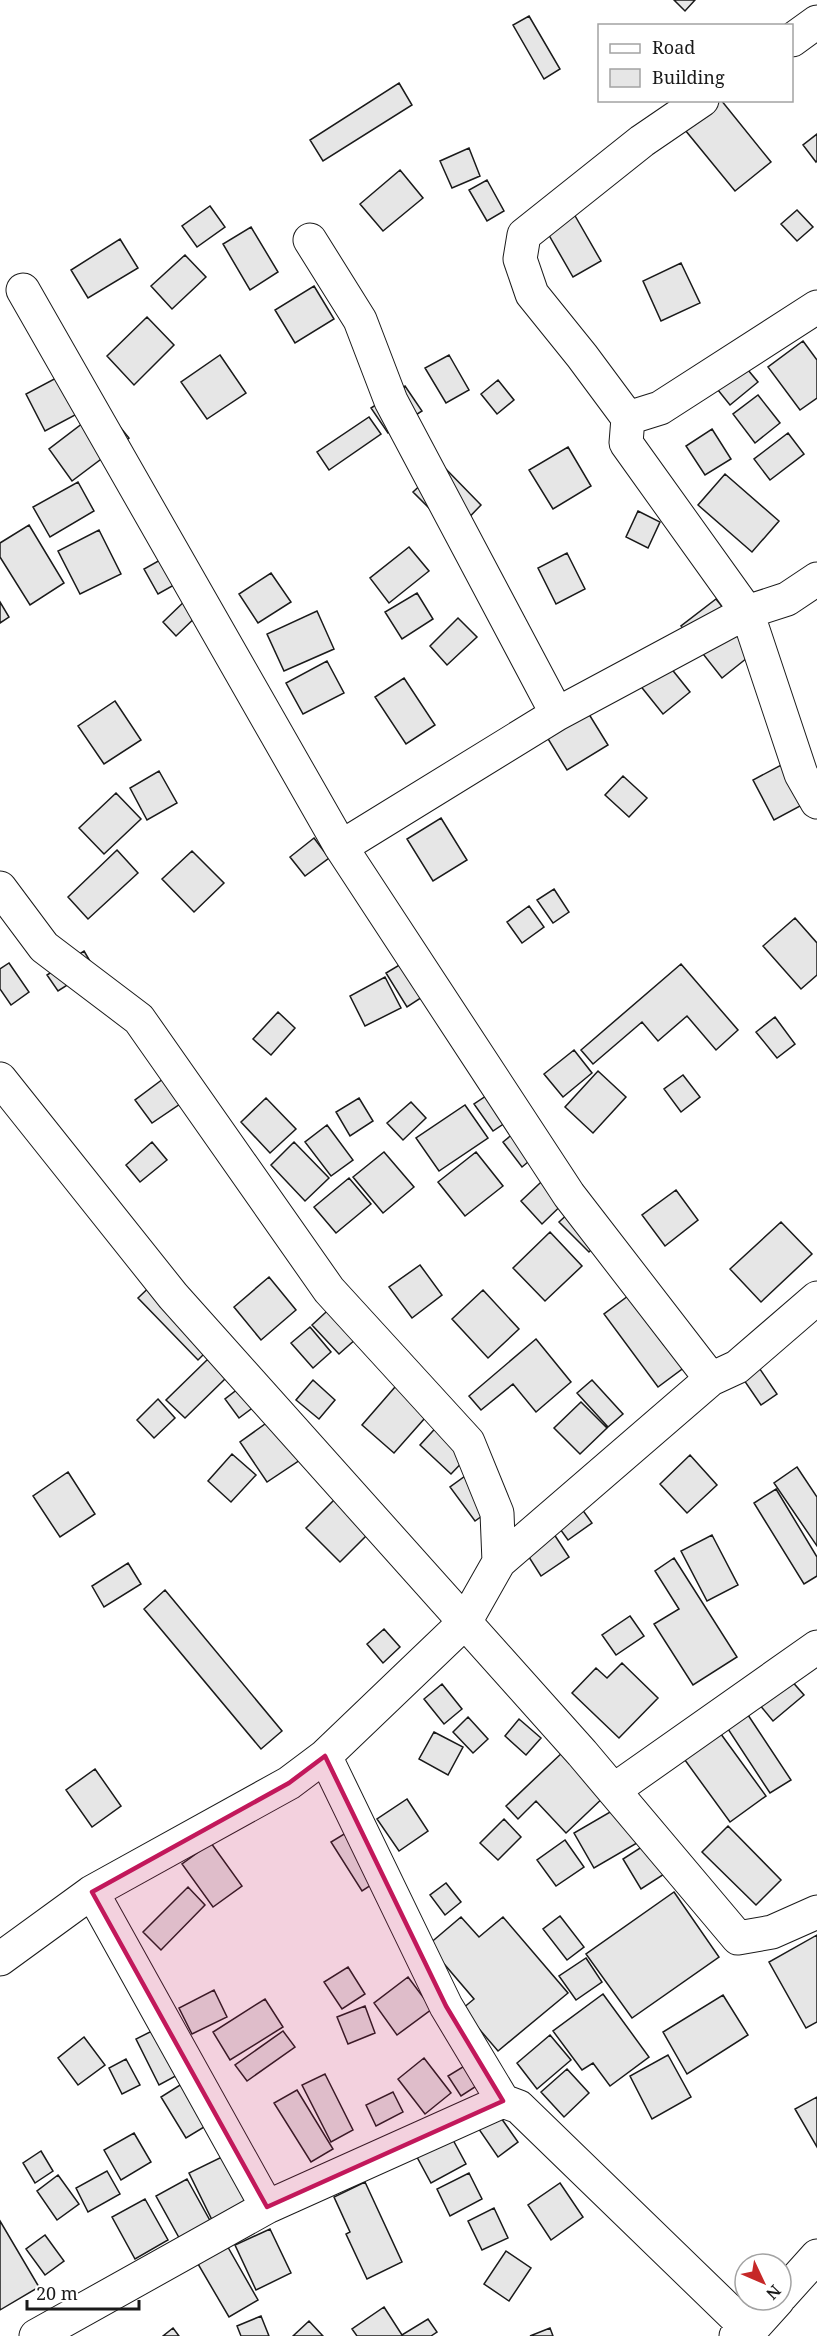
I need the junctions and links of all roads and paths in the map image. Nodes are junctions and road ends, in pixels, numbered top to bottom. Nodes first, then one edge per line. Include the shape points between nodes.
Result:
1 (817, 22) edge
2 (793, 39) edge
3 (699, 102) edge
4 (310, 240) dead end
5 (23, 290) dead end
6 (817, 307) edge
7 (628, 418) junction
8 (817, 579) edge
9 (747, 612) junction
10 (557, 714) junction
11 (817, 802) edge
12 (342, 847) junction
13 (0, 888) edge
14 (0, 1079) edge
15 (817, 1298) edge
16 (711, 1379) junction
17 (499, 1562) junction
18 (465, 1622) junction
19 (817, 1647) edge
20 (325, 1756) junction
21 (614, 1790) junction
22 (93, 1892) junction
23 (817, 1912) edge
24 (0, 1959) edge
25 (503, 2101) junction
26 (267, 2206) junction
27 (817, 2256) edge
28 (793, 2283) edge
29 (766, 2312) edge
30 (743, 2334) edge
31 (36, 2336) edge

1 - 2 street
3 - 7 street via 642,141 524,235 520,259 532,294
4 - 10 street via 360,320 391,401
5 - 12 street
6 - 7 street via 660,408
7 - 9 street via 626,443
8 - 9 street via 787,599
9 - 10 street
9 - 11 street via 801,774
10 - 12 street
12 - 16 street via 568,1195
13 - 17 street via 44,947 139,1019 329,1290 468,1442 497,1513
14 - 18 street via 173,1296
15 - 16 street via 737,1367
16 - 17 street
17 - 18 street
18 - 20 street
18 - 21 street
19 - 21 street
20 - 22 street via 289,1783
20 - 25 street via 446,2006
21 - 23 street via 738,1938 772,1932
22 - 24 street
22 - 26 street
25 - 26 street
25 - 30 street via 519,2107
26 - 31 street
27 - 28 street
29 - 30 street

